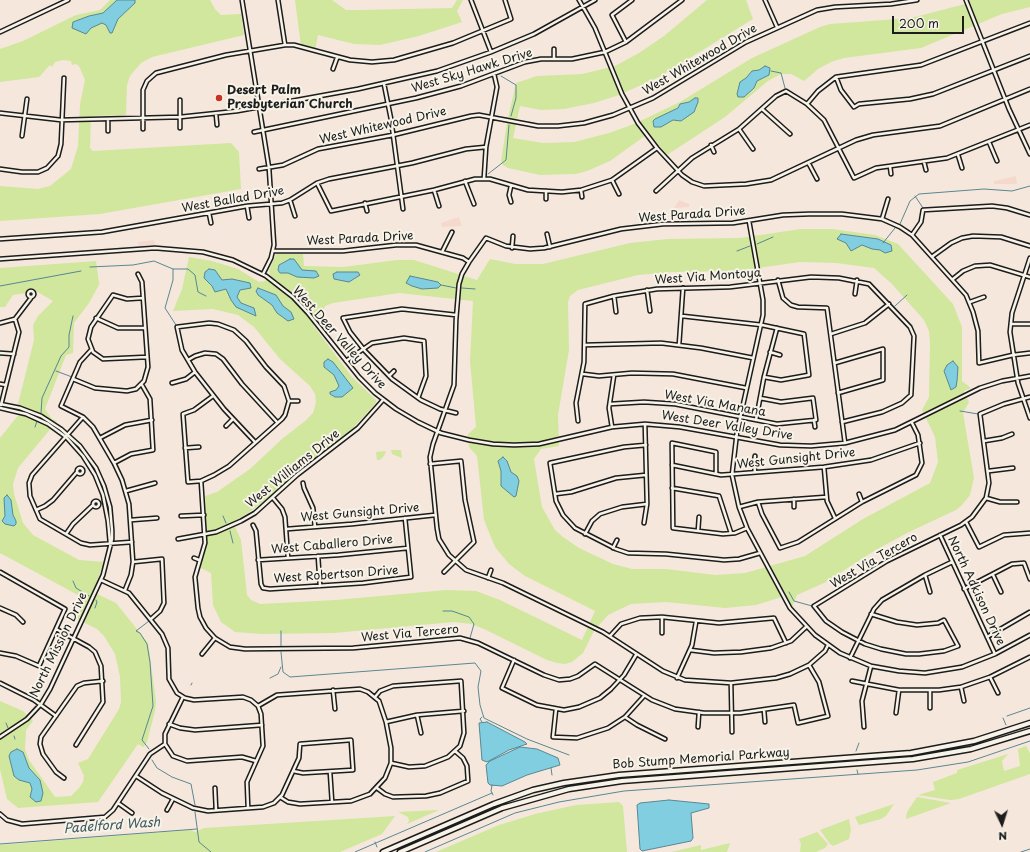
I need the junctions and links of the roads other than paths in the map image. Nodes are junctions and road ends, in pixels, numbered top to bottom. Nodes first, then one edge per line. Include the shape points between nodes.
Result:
1 (68, 0) edge
2 (242, 0) edge
3 (278, 0) edge
4 (471, 0) edge
5 (505, 0) edge
6 (579, 0) edge
7 (595, 0) edge
8 (632, 0) edge
9 (682, 0) edge
10 (765, 0) edge
11 (917, 0) edge
12 (966, 0) edge
13 (584, 7) junction
14 (1030, 23) edge
15 (777, 27) junction
16 (0, 32) edge
17 (483, 32) junction
18 (982, 41) junction
19 (626, 42) junction
20 (285, 45) junction
21 (554, 49) dead end
22 (250, 51) junction
23 (491, 52) junction
24 (605, 52) junction
25 (1030, 56) edge
26 (337, 58) junction
27 (554, 59) junction
28 (334, 69) dead end
29 (993, 70) junction
30 (494, 74) junction
31 (836, 77) junction
32 (64, 78) dead end
33 (384, 84) junction
34 (1030, 89) edge
35 (27, 99) dead end
36 (180, 100) dead end
37 (1005, 100) junction
38 (808, 104) junction
39 (388, 105) junction
40 (260, 107) junction
41 (629, 109) junction
42 (762, 109) junction
43 (0, 113) edge
44 (216, 114) junction
45 (24, 117) junction
46 (180, 117) junction
47 (491, 117) junction
48 (108, 119) junction
49 (143, 119) junction
50 (61, 120) junction
51 (217, 124) dead end
52 (1030, 125) edge
53 (180, 128) dead end
54 (143, 129) dead end
55 (739, 129) junction
56 (1019, 129) junction
57 (264, 130) junction
58 (108, 131) dead end
59 (254, 132) dead end
60 (790, 134) dead end
61 (393, 135) junction
62 (22, 136) dead end
63 (989, 142) junction
64 (711, 145) junction
65 (486, 147) junction
66 (657, 148) junction
67 (753, 149) dead end
68 (839, 149) junction
69 (714, 152) dead end
70 (1030, 154) edge
71 (958, 155) junction
72 (997, 161) dead end
73 (924, 162) junction
74 (809, 164) junction
75 (397, 166) junction
76 (890, 166) junction
77 (269, 168) junction
78 (962, 168) dead end
79 (0, 169) edge
80 (259, 169) dead end
81 (926, 170) dead end
82 (678, 171) junction
83 (891, 174) dead end
84 (484, 178) junction
85 (817, 179) dead end
86 (612, 180) junction
87 (465, 181) junction
88 (317, 183) junction
89 (510, 186) junction
90 (434, 190) junction
91 (580, 190) junction
92 (546, 191) junction
93 (656, 191) dead end
94 (619, 194) dead end
95 (402, 197) junction
96 (582, 197) dead end
97 (888, 198) dead end
98 (546, 199) dead end
99 (290, 200) junction
100 (511, 202) dead end
101 (272, 204) junction
102 (365, 204) junction
103 (474, 204) dead end
104 (247, 206) junction
105 (439, 206) dead end
106 (403, 209) dead end
107 (367, 211) dead end
108 (209, 213) junction
109 (1030, 215) edge
110 (295, 216) dead end
111 (249, 218) dead end
112 (749, 220) junction
113 (882, 220) junction
114 (211, 223) dead end
115 (452, 232) dead end
116 (548, 234) dead end
117 (912, 235) junction
118 (513, 236) dead end
119 (0, 239) edge
120 (1030, 246) edge
121 (550, 247) junction
122 (512, 248) junction
123 (273, 251) junction
124 (442, 252) junction
125 (933, 256) junction
126 (1030, 258) edge
127 (0, 259) edge
128 (469, 262) junction
129 (138, 274) dead end
130 (263, 274) junction
131 (1025, 275) junction
132 (1030, 277) edge
133 (953, 279) junction
134 (778, 280) junction
135 (857, 280) junction
136 (760, 284) junction
137 (683, 288) junction
138 (647, 290) junction
139 (855, 294) dead end
140 (614, 296) junction
141 (984, 297) dead end
142 (31, 298) dead end
143 (143, 298) junction
144 (970, 302) junction
145 (889, 304) junction
146 (650, 311) dead end
147 (616, 312) dead end
148 (456, 315) junction
149 (682, 316) junction
150 (96, 318) junction
151 (15, 319) junction
152 (0, 323) edge
153 (1011, 324) junction
154 (1030, 324) edge
155 (762, 325) junction
156 (145, 328) junction
157 (777, 328) junction
158 (830, 334) junction
159 (585, 345) junction
160 (679, 345) junction
161 (363, 348) junction
162 (91, 350) junction
163 (770, 352) junction
164 (0, 353) edge
165 (14, 354) junction
166 (1030, 354) edge
167 (780, 355) dead end
168 (1013, 355) junction
169 (147, 357) junction
170 (753, 358) junction
171 (188, 360) junction
172 (346, 361) junction
173 (835, 363) junction
174 (394, 371) dead end
175 (195, 372) junction
176 (583, 374) junction
177 (614, 375) junction
178 (389, 376) junction
179 (1030, 376) edge
180 (764, 377) junction
181 (1017, 378) junction
182 (73, 379) junction
183 (172, 383) dead end
184 (0, 384) edge
185 (6, 385) junction
186 (142, 385) junction
187 (746, 388) junction
188 (838, 393) junction
189 (213, 396) junction
190 (1030, 397) edge
191 (418, 398) junction
192 (760, 398) junction
193 (1022, 399) junction
194 (383, 400) junction
195 (289, 401) junction
196 (298, 401) dead end
197 (610, 404) junction
198 (0, 406) edge
199 (445, 411) junction
200 (456, 413) dead end
201 (83, 417) junction
202 (741, 417) junction
203 (233, 418) junction
204 (1030, 418) edge
205 (152, 420) junction
206 (756, 420) junction
207 (815, 420) junction
208 (578, 421) dead end
209 (278, 422) junction
210 (842, 422) junction
211 (912, 423) junction
212 (645, 424) junction
213 (226, 426) dead end
214 (612, 427) junction
215 (815, 427) dead end
216 (438, 431) junction
217 (1012, 434) dead end
218 (67, 436) junction
219 (100, 438) junction
220 (736, 438) junction
221 (984, 441) junction
222 (255, 442) junction
223 (845, 443) junction
224 (920, 443) junction
225 (646, 445) junction
226 (199, 447) dead end
227 (185, 448) junction
228 (755, 456) dead end
229 (114, 463) junction
230 (430, 464) junction
231 (672, 466) junction
232 (824, 467) junction
233 (1013, 468) dead end
234 (989, 471) junction
235 (77, 472) dead end
236 (755, 472) junction
237 (716, 474) junction
238 (646, 475) junction
239 (732, 475) junction
240 (201, 480) junction
241 (155, 483) dead end
242 (304, 483) dead end
243 (672, 488) junction
244 (126, 491) junction
245 (555, 494) junction
246 (859, 494) dead end
247 (826, 497) junction
248 (273, 498) junction
249 (986, 498) junction
250 (794, 499) junction
251 (758, 502) junction
252 (862, 502) junction
253 (1017, 502) dead end
254 (647, 504) junction
255 (93, 505) dead end
256 (739, 507) junction
257 (794, 507) dead end
258 (36, 510) junction
259 (204, 515) junction
260 (435, 515) junction
261 (181, 516) dead end
262 (699, 517) dead end
263 (157, 518) dead end
264 (405, 518) junction
265 (835, 518) junction
266 (130, 520) junction
267 (966, 522) junction
268 (644, 523) dead end
269 (253, 526) dead end
270 (315, 527) junction
271 (747, 528) junction
272 (286, 529) junction
273 (698, 531) junction
274 (731, 533) junction
275 (1030, 533) edge
276 (66, 534) junction
277 (585, 534) junction
278 (205, 535) junction
279 (940, 535) junction
280 (178, 539) dead end
281 (617, 540) dead end
282 (132, 542) junction
283 (110, 544) junction
284 (408, 548) junction
285 (613, 548) junction
286 (760, 553) junction
287 (318, 556) junction
288 (194, 558) dead end
289 (288, 558) junction
290 (199, 560) junction
291 (258, 560) junction
292 (455, 561) junction
293 (133, 562) junction
294 (952, 562) junction
295 (491, 570) dead end
296 (0, 572) edge
297 (444, 572) dead end
298 (925, 574) junction
299 (993, 575) junction
300 (488, 578) junction
301 (1030, 579) edge
302 (101, 580) junction
303 (320, 586) junction
304 (964, 589) junction
305 (125, 590) junction
306 (930, 592) dead end
307 (1000, 592) dead end
308 (0, 608) edge
309 (1030, 612) edge
310 (871, 614) junction
311 (662, 617) junction
312 (151, 619) junction
313 (23, 622) dead end
314 (696, 622) junction
315 (806, 627) junction
316 (56, 629) junction
317 (662, 632) dead end
318 (1030, 635) edge
319 (610, 636) junction
320 (987, 637) junction
321 (74, 638) junction
322 (215, 638) junction
323 (859, 641) junction
324 (786, 643) junction
325 (828, 645) junction
326 (690, 650) junction
327 (0, 653) edge
328 (202, 654) dead end
329 (636, 654) junction
330 (995, 654) junction
331 (1030, 657) edge
332 (850, 658) junction
333 (514, 660) junction
334 (809, 665) junction
335 (871, 666) junction
336 (990, 677) junction
337 (677, 678) junction
338 (619, 680) junction
339 (103, 681) junction
340 (852, 681) dead end
341 (0, 683) edge
342 (731, 683) junction
343 (867, 684) junction
344 (960, 687) junction
345 (333, 690) junction
346 (899, 690) junction
347 (930, 691) junction
348 (998, 693) dead end
349 (644, 696) junction
350 (183, 697) junction
351 (375, 697) junction
352 (964, 701) dead end
353 (41, 704) junction
354 (258, 706) junction
355 (930, 708) dead end
356 (335, 709) dead end
357 (556, 709) junction
358 (764, 710) junction
359 (464, 711) junction
360 (699, 712) junction
361 (732, 713) junction
362 (896, 713) dead end
363 (417, 715) junction
364 (56, 716) junction
365 (625, 717) junction
366 (386, 722) junction
367 (765, 722) dead end
368 (169, 724) junction
369 (1030, 724) edge
370 (262, 725) junction
371 (698, 727) dead end
372 (864, 727) dead end
373 (1030, 731) edge
374 (732, 732) dead end
375 (421, 733) dead end
376 (0, 737) edge
377 (665, 739) dead end
378 (76, 744) dead end
379 (165, 744) junction
380 (455, 751) junction
381 (256, 761) junction
382 (391, 763) junction
383 (293, 771) junction
384 (330, 772) junction
385 (136, 776) junction
386 (64, 778) dead end
387 (215, 788) dead end
388 (377, 788) junction
389 (280, 797) junction
390 (173, 799) junction
391 (332, 802) junction
392 (118, 803) junction
393 (248, 808) junction
394 (167, 810) dead end
395 (216, 810) junction
396 (132, 813) dead end
397 (0, 814) edge
398 (383, 852) edge
399 (400, 852) edge

1 - 16 street
2 - 22 street
3 - 20 street
4 - 17 street
5 - 17 street via 511,20
6 - 13 street
7 - 13 street
8 - 19 street via 612,15
9 - 19 street, West Sky Hawk Drive
10 - 15 street
11 - 15 street, West Whitewood Drive via 826,8
12 - 18 street
13 - 23 street via 534,34
13 - 24 street
14 - 18 street
15 - 41 street, West Whitewood Drive via 746,42 668,90
17 - 23 street
17 - 26 street via 432,50 384,61 361,62
18 - 29 street
18 - 31 street via 921,65
19 - 24 street, West Sky Hawk Drive
20 - 22 street
20 - 26 street via 294,45
21 - 27 street
22 - 40 street
22 - 49 street via 151,76 143,90
23 - 33 street via 437,71
24 - 27 street, West Sky Hawk Drive via 579,58
24 - 41 street
25 - 29 street
26 - 28 street
27 - 30 street, West Sky Hawk Drive via 525,62
29 - 31 street via 933,94 859,104 854,107 841,90
29 - 37 street
30 - 39 street, West Sky Hawk Drive via 461,86
30 - 47 street via 497,88
31 - 38 street via 818,91
32 - 50 street
33 - 39 street
33 - 40 street
34 - 37 street
35 - 45 street
36 - 46 street
37 - 56 street
37 - 68 street via 940,126 873,135
38 - 42 street via 786,91
38 - 68 street via 824,120
39 - 57 street, West Sky Hawk Drive
39 - 61 street
40 - 44 street
40 - 57 street
41 - 47 street, West Whitewood Drive via 584,123 558,126 538,126
41 - 66 street
42 - 55 street
42 - 60 street
43 - 45 street
44 - 46 street
44 - 51 street
45 - 50 street
45 - 62 street
46 - 49 street
46 - 53 street
47 - 61 street, West Whitewood Drive via 466,117
47 - 65 street
48 - 49 street
48 - 50 street
48 - 58 street
49 - 54 street
50 - 79 street via 60,150 47,168 32,172
52 - 56 street
55 - 64 street
55 - 67 street
56 - 63 street
56 - 70 street
57 - 59 street, West Sky Hawk Drive
57 - 77 street
61 - 75 street
61 - 77 street, West Whitewood Drive via 318,149 283,165
63 - 71 street
63 - 72 street
64 - 69 street
64 - 82 street
65 - 75 street, West Ballad Drive via 466,149
65 - 84 street
66 - 82 street
66 - 86 street
68 - 74 street
68 - 76 street via 854,178 876,168
71 - 73 street
71 - 78 street
73 - 76 street
73 - 81 street
74 - 82 street via 763,182 717,187 696,184
74 - 85 street
75 - 88 street, West Ballad Drive
75 - 95 street
76 - 83 street
77 - 80 street, West Whitewood Drive
77 - 101 street
82 - 93 street
84 - 87 street
84 - 89 street
86 - 91 street
86 - 94 street
87 - 90 street
87 - 103 street
88 - 99 street, West Ballad Drive
88 - 102 street via 331,211
89 - 92 street
89 - 100 street
90 - 95 street
90 - 105 street
91 - 92 street
91 - 96 street
92 - 98 street
95 - 102 street
95 - 106 street
97 - 113 street
99 - 101 street, West Ballad Drive
99 - 110 street
101 - 104 street, West Ballad Drive
101 - 123 street
102 - 107 street
104 - 108 street, West Ballad Drive
104 - 111 street
108 - 114 street
108 - 119 street, West Ballad Drive via 102,232
109 - 117 street via 987,205 923,210 921,222
112 - 113 street, West Parada Drive via 783,215 842,214
112 - 121 street, West Parada Drive via 733,223 663,224 621,229
112 - 136 street
113 - 117 street, West Parada Drive
115 - 124 street
116 - 121 street
117 - 125 street, West Parada Drive
118 - 122 street
120 - 125 street via 1001,237 973,236 951,243
121 - 122 street, West Parada Drive
122 - 128 street, West Parada Drive via 486,238
123 - 124 street, West Parada Drive via 343,252 404,244
123 - 130 street
124 - 128 street, West Parada Drive
125 - 133 street, West Parada Drive
126 - 131 street
127 - 130 street, West Deer Valley Drive via 166,248 220,256
128 - 148 street via 461,278
129 - 143 street via 142,282
130 - 172 street, West Deer Valley Drive via 278,284 305,310
131 - 132 street
131 - 133 street via 990,265 975,266
131 - 153 street via 1012,313
133 - 144 street, West Parada Drive
134 - 135 street, West Via Montoya via 811,277
134 - 136 street, West Via Montoya
134 - 158 street via 783,301 798,307 826,308
135 - 139 street
135 - 145 street, West Via Montoya via 875,288
136 - 137 street, West Via Montoya
136 - 155 street via 763,300
137 - 138 street, West Via Montoya
137 - 149 street
138 - 140 street, West Via Montoya
138 - 146 street
140 - 147 street
140 - 159 street, West Via Montoya via 584,304
141 - 144 street
142 - 151 street
143 - 150 street via 127,299 113,295
143 - 156 street
144 - 168 street via 978,331 979,363
145 - 158 street via 865,323
145 - 210 street, West Via Montoya via 910,327 915,339 911,395 906,401 882,412
148 - 161 street via 402,309 343,318
148 - 199 street via 454,385
149 - 155 street
149 - 160 street
150 - 156 street via 118,328
150 - 162 street via 87,336
151 - 152 street
151 - 165 street via 19,332
153 - 154 street
153 - 168 street
155 - 157 street
155 - 170 street
156 - 169 street
157 - 163 street
157 - 180 street via 804,334 809,375 781,380
158 - 173 street
159 - 160 street
159 - 176 street
160 - 170 street
161 - 172 street
161 - 178 street
161 - 191 street via 372,343 392,339 424,341 426,376
162 - 169 street via 107,360
162 - 182 street via 82,359
163 - 167 street
163 - 180 street
164 - 165 street
165 - 185 street
166 - 168 street
168 - 181 street
169 - 186 street via 147,374
170 - 187 street
171 - 175 street
171 - 195 street via 178,339 177,326 225,326 246,341 284,386
171 - 209 street via 195,356 216,354
172 - 194 street, West Deer Valley Drive via 365,384
173 - 188 street
173 - 188 street via 883,349 883,380
174 - 178 street
175 - 183 street
175 - 189 street
176 - 177 street
176 - 208 street via 576,403
177 - 187 street via 673,374
177 - 197 street
178 - 191 street
179 - 181 street, West Deer Valley Drive
180 - 192 street
181 - 193 street
181 - 211 street, West Deer Valley Drive via 980,388
182 - 186 street via 96,388 124,391
182 - 201 street via 60,406
184 - 185 street
185 - 198 street
186 - 205 street via 150,399
187 - 202 street
188 - 210 street
189 - 203 street
189 - 227 street via 194,410 183,414
190 - 193 street
191 - 199 street
192 - 206 street
192 - 207 street via 782,402 813,398
193 - 204 street
193 - 221 street via 980,414
194 - 216 street, West Deer Valley Drive via 406,416
194 - 248 street, West Williams Drive via 358,428 297,474
195 - 196 street
195 - 209 street via 285,415
197 - 202 street, West Via Manana via 675,404
197 - 214 street
198 - 218 street, North Mission Drive via 36,418
199 - 200 street
199 - 216 street
201 - 218 street
201 - 219 street
202 - 206 street, West Via Manana
202 - 220 street
203 - 213 street
203 - 222 street
205 - 219 street via 121,426
205 - 229 street via 153,450 131,454
206 - 207 street, West Via Manana via 777,424
207 - 215 street
209 - 222 street
210 - 223 street
211 - 223 street, West Deer Valley Drive via 880,435
211 - 224 street
212 - 214 street, West Deer Valley Drive
212 - 220 street, West Deer Valley Drive via 670,425
212 - 225 street
214 - 216 street, West Deer Valley Drive via 553,441 514,445 469,440
216 - 230 street via 431,449
217 - 221 street
218 - 258 street via 31,479 29,492
218 - 283 street, North Mission Drive via 89,457 104,486 112,520
219 - 229 street
220 - 223 street, West Deer Valley Drive via 788,446
220 - 239 street
221 - 234 street
222 - 240 street via 229,466 214,476
224 - 232 street, West Gunsight Drive via 871,460
224 - 252 street via 922,463 916,476
225 - 238 street
225 - 245 street via 624,447 550,463
226 - 227 street
227 - 240 street via 188,482
228 - 236 street
229 - 244 street
230 - 260 street
230 - 292 street via 461,461 465,500 474,542
231 - 237 street, West Gunsight Drive
231 - 237 street via 672,443 716,452
231 - 243 street
232 - 236 street, West Gunsight Drive
232 - 247 street
233 - 234 street
234 - 249 street
235 - 258 street via 49,504
236 - 239 street, West Gunsight Drive
237 - 239 street, West Gunsight Drive
238 - 245 street via 616,478 571,492
238 - 254 street
239 - 256 street
240 - 259 street
241 - 244 street
242 - 270 street via 313,508
243 - 273 street via 673,528
243 - 274 street via 719,496
244 - 266 street
245 - 277 street via 559,509 567,520
246 - 252 street
247 - 250 street
247 - 265 street
248 - 272 street via 282,509
248 - 278 street, West Williams Drive via 241,521
249 - 253 street via 1000,502
249 - 267 street, West Via Tercero
250 - 251 street
250 - 257 street
251 - 256 street
251 - 265 street via 780,548 798,542
252 - 265 street
254 - 268 street
254 - 277 street via 622,507 600,514 592,521
255 - 276 street
256 - 271 street
258 - 276 street via 43,521
259 - 261 street
259 - 278 street
260 - 264 street, West Gunsight Drive
260 - 292 street via 439,538
262 - 273 street
263 - 266 street
264 - 270 street, West Gunsight Drive
264 - 284 street
266 - 282 street
267 - 275 street via 979,547 1004,535
267 - 279 street, West Via Tercero
269 - 291 street via 256,531
270 - 272 street, West Gunsight Drive
271 - 274 street
271 - 286 street
272 - 289 street
273 - 274 street
276 - 283 street via 86,545
277 - 285 street
278 - 280 street, West Williams Drive
278 - 290 street via 204,550
279 - 294 street, North Adkison Drive
279 - 323 street, West Via Tercero via 887,561 814,606 833,626
281 - 285 street
282 - 283 street
282 - 293 street
283 - 302 street, North Mission Drive
284 - 287 street, West Caballero Drive
284 - 303 street, West Robertson Drive via 411,577
285 - 286 street via 628,553 724,560
286 - 315 street via 790,608
287 - 289 street, West Caballero Drive
287 - 303 street
288 - 290 street
289 - 291 street, West Caballero Drive
290 - 322 street via 195,577 198,608 206,628
291 - 303 street, West Robertson Drive via 263,588
292 - 297 street
292 - 300 street via 466,570
293 - 305 street via 132,575
293 - 312 street via 162,560 164,603
294 - 298 street
294 - 304 street, North Adkison Drive
295 - 300 street
296 - 316 street via 65,609
298 - 306 street
298 - 310 street via 882,600
299 - 301 street via 1012,564 1024,563
299 - 304 street
299 - 307 street
300 - 319 street
302 - 305 street
302 - 321 street, North Mission Drive
304 - 320 street, North Adkison Drive
305 - 312 street
308 - 313 street via 16,615
309 - 320 street
310 - 323 street
310 - 323 street via 917,625 944,620 958,646 935,653 906,654 891,652
311 - 314 street
311 - 317 street
311 - 319 street via 627,621
312 - 350 street via 166,642 170,683
314 - 324 street via 739,622 774,618
314 - 326 street
315 - 324 street
315 - 325 street
316 - 321 street
316 - 327 street via 39,666 16,656
318 - 330 street
319 - 329 street
320 - 330 street, North Adkison Drive
321 - 339 street via 95,652 102,666
321 - 353 street, North Mission Drive
322 - 328 street
322 - 333 street, West Via Tercero via 235,648 279,649 353,648 460,638 478,643
323 - 332 street
324 - 326 street via 741,652 714,653
325 - 332 street
325 - 334 street
326 - 337 street
329 - 337 street
329 - 338 street
330 - 335 street via 962,667 925,673
331 - 336 street
332 - 335 street
333 - 338 street, West Via Tercero via 559,680 578,676 595,664
333 - 357 street via 502,688 537,705
334 - 342 street via 776,678
334 - 358 street via 819,682 828,716 798,723 794,705
335 - 343 street
336 - 344 street
336 - 348 street
337 - 342 street via 695,682
338 - 349 street
338 - 357 street via 590,704 579,708
339 - 364 street via 77,686
339 - 378 street via 102,705
340 - 343 street
341 - 353 street
342 - 361 street
343 - 346 street
343 - 372 street via 862,706
344 - 347 street
344 - 352 street
345 - 351 street via 360,689
345 - 354 street via 277,695
345 - 356 street
346 - 347 street
346 - 362 street
347 - 355 street
349 - 360 street via 675,709
349 - 365 street
350 - 354 street via 194,700 243,697
350 - 368 street
351 - 359 street via 380,691 393,686 461,681
351 - 366 street via 382,707
353 - 364 street
353 - 376 street, North Mission Drive via 23,723
354 - 370 street
357 - 365 street via 553,738 557,739 590,735 608,728
358 - 361 street
358 - 367 street
359 - 363 street
359 - 380 street via 464,733 460,746
360 - 361 street
360 - 371 street
361 - 374 street
363 - 366 street
363 - 375 street
364 - 386 street via 40,740 43,754 56,772
365 - 377 street
366 - 382 street via 392,748
368 - 370 street via 195,730
368 - 379 street
369 - 398 highway, Bob Stump Memorial Parkway via 974,741 911,753 619,775 564,783 499,802
370 - 381 street via 263,746
373 - 399 highway, Bob Stump Memorial Parkway via 971,749 909,760 622,781 574,788 510,805
379 - 381 street via 173,756 182,760 242,757
379 - 385 street via 152,752
380 - 382 street via 445,759 425,766 409,767
380 - 388 street via 467,766 468,781 426,796 394,797
381 - 393 street via 247,782
382 - 388 street via 385,778
383 - 384 street
383 - 384 street via 299,758 300,744 351,740 353,770
383 - 389 street
384 - 391 street
385 - 390 street
385 - 392 street
387 - 395 street
388 - 391 street via 358,800
389 - 391 street via 297,804
389 - 393 street via 266,806
390 - 394 street
390 - 395 street via 193,808
392 - 396 street
392 - 397 street via 108,814 95,818 22,824 7,820
393 - 395 street

